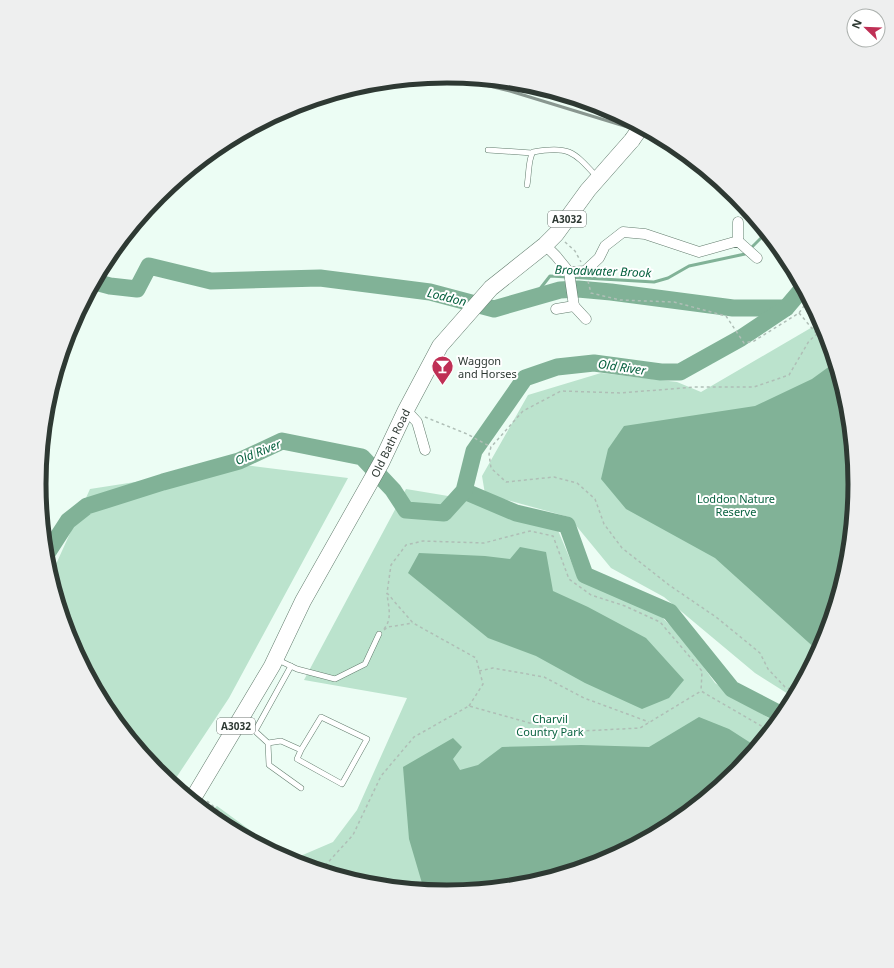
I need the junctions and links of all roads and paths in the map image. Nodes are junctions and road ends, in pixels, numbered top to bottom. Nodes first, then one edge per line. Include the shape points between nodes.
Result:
1 (637, 134) edge
2 (488, 150) dead end
3 (532, 153) junction
4 (598, 179) junction
5 (527, 186) dead end
6 (738, 222) dead end
7 (551, 240) junction
8 (738, 241) junction
9 (757, 258) dead end
10 (582, 265) dead end
11 (569, 274) junction
12 (587, 279) dead end
13 (574, 303) junction
14 (805, 304) edge
15 (556, 309) dead end
16 (799, 313) junction
17 (586, 319) dead end
18 (816, 334) joint
19 (406, 410) junction
20 (491, 447) junction
21 (425, 450) dead end
22 (387, 593) junction
23 (413, 623) junction
24 (379, 634) junction
25 (275, 658) junction
26 (291, 666) junction
27 (479, 671) junction
28 (791, 690) edge
29 (701, 691) junction
30 (469, 706) junction
31 (649, 722) junction
32 (237, 724) junction
33 (765, 728) edge
34 (255, 731) junction
35 (268, 742) junction
36 (301, 750) junction
37 (301, 788) dead end
38 (195, 795) edge
39 (196, 796) edge
40 (231, 821) edge
41 (325, 866) edge

1 - 4 main road, Old Bath Road / A3032
2 - 3 lane
3 - 4 lane via 563,149 578,156
3 - 5 lane
4 - 7 main road, Old Bath Road / A3032
6 - 8 street
7 - 10 path via 575,251
7 - 11 street via 556,256
7 - 19 main road, Old Bath Road / A3032 via 491,288 440,346
8 - 9 street
8 - 11 street via 699,252 645,234 623,232 605,246 599,258 585,271
11 - 13 street
12 - 16 path via 591,293 620,300 674,302 726,316 744,343 754,341
13 - 15 street
13 - 17 street
14 - 16 path
16 - 18 path
18 - 20 path via 789,374 754,387 694,387 621,393 561,391 523,411
19 - 20 path via 467,434
19 - 21 street via 416,422
19 - 25 main road, Old Bath Road / A3032 via 381,463
20 - 28 path via 491,468 506,482 554,477 577,483 595,500 604,524 622,548 669,585 716,617 760,653 768,669
22 - 23 path
22 - 24 path via 390,617
22 - 29 path via 391,565 406,545 423,541 484,543 530,531 553,536 569,579 591,595 660,622 702,671
23 - 24 path via 388,627
23 - 27 path via 476,658
24 - 26 lane via 365,664 335,679
25 - 26 lane
25 - 32 main road, Old Bath Road / A3032
26 - 34 lane
27 - 30 path via 483,684
27 - 31 path via 493,668 544,677 584,698
29 - 31 path
29 - 33 path
30 - 31 path via 562,732 640,728
30 - 41 path via 414,737 381,776 354,835
32 - 34 lane
32 - 38 main road, Old Bath Road / A3032
34 - 35 lane
35 - 36 lane via 281,741
35 - 37 lane via 269,765
36 - 36 lane via 321,717 367,738 342,784 297,759
39 - 40 path via 199,795

